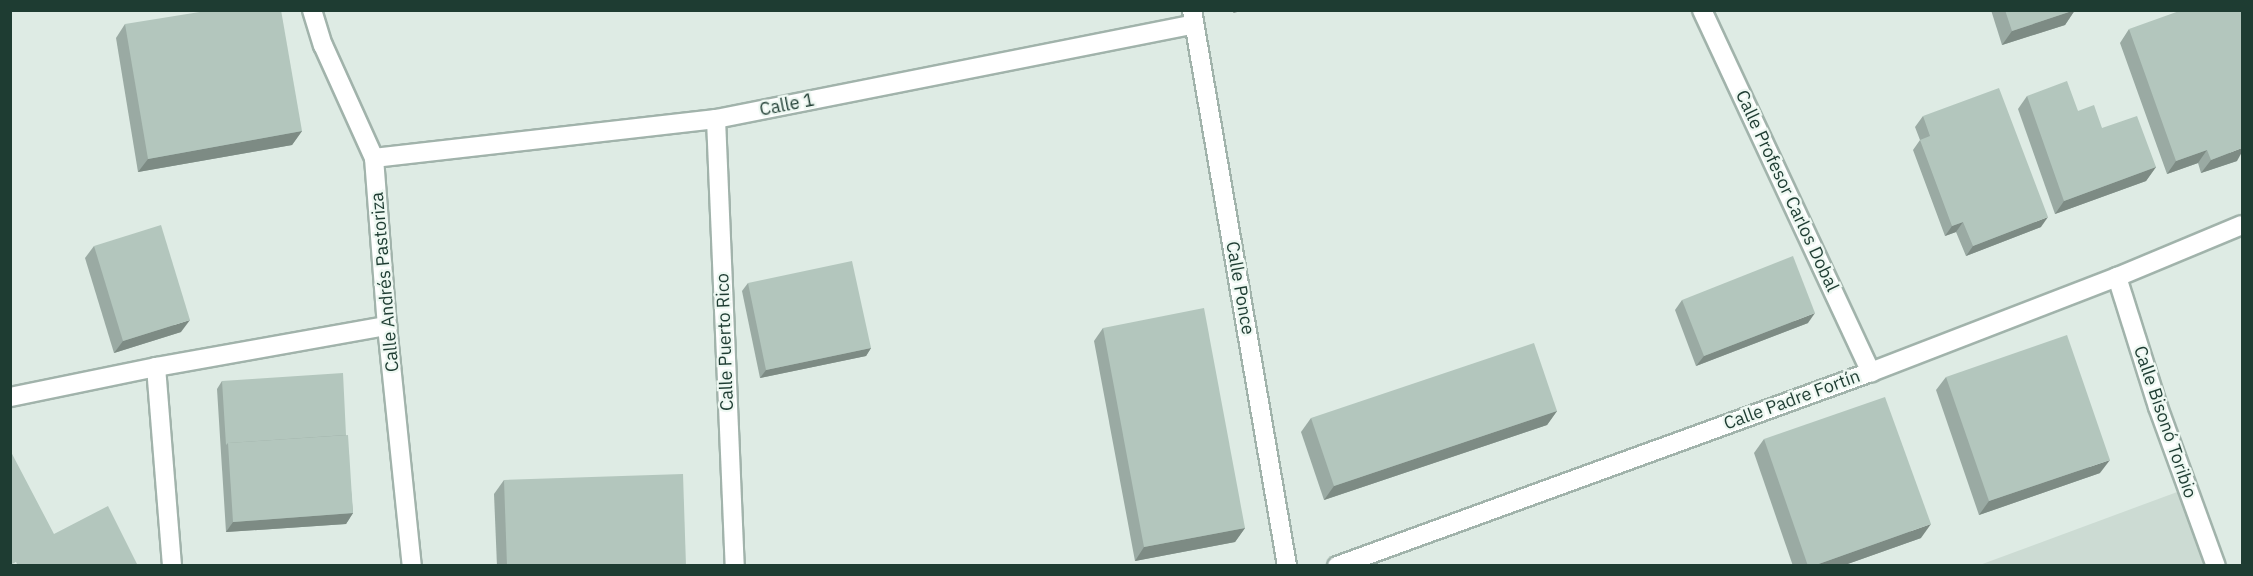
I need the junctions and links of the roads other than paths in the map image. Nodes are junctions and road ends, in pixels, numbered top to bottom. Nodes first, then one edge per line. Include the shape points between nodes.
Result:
1 (312, 10) edge
2 (1702, 10) edge
3 (1193, 17) edge
4 (716, 119) junction
5 (374, 158) junction
6 (2242, 225) edge
7 (2117, 277) junction
8 (387, 326) junction
9 (156, 367) junction
10 (1871, 372) junction
11 (10, 397) edge
12 (172, 566) edge
13 (412, 566) edge
14 (735, 566) edge
15 (1287, 566) edge
16 (1337, 566) edge
17 (2216, 566) edge

1 - 5 street, Calle Andrés Pastoriza
2 - 10 street, Calle Profesor Carlos Dobal
3 - 4 street, Calle 1
3 - 15 street, Calle Ponce
4 - 5 street, Calle 1
4 - 14 street, Calle Puerto Rico
5 - 8 street, Calle Andrés Pastoriza
6 - 7 street, Calle Padre Fortín
7 - 10 street, Calle Padre Fortín
7 - 17 street, Calle Bisonó Toribio via 2158,407
8 - 9 street
8 - 13 street, Calle Andrés Pastoriza
9 - 11 street
9 - 12 street
10 - 16 street, Calle Padre Fortín

